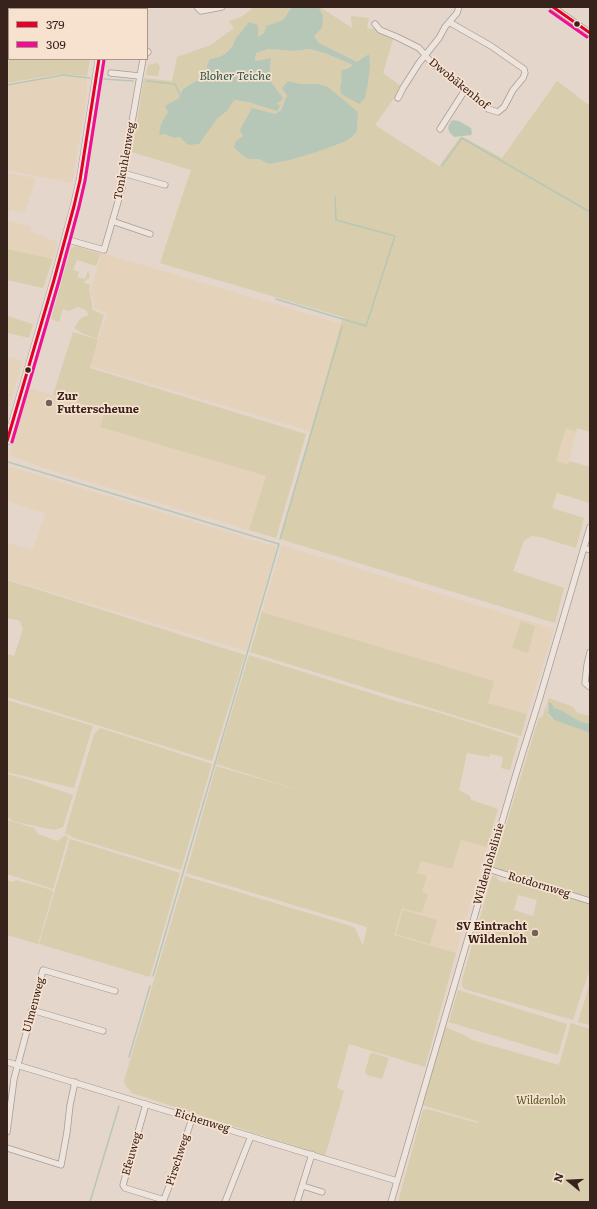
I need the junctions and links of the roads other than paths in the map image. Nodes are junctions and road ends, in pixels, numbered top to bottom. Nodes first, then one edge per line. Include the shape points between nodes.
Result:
1 (197, 7) edge
2 (222, 7) edge
3 (459, 7) edge
4 (553, 7) edge
5 (449, 22) junction
6 (375, 24) dead end
7 (590, 33) edge
8 (425, 56) junction
9 (99, 60) edge
10 (143, 60) edge
11 (111, 73) dead end
12 (139, 76) junction
13 (465, 90) junction
14 (398, 98) dead end
15 (440, 129) dead end
16 (123, 173) junction
17 (165, 184) dead end
18 (112, 221) junction
19 (150, 234) dead end
20 (65, 239) junction
21 (7, 441) edge
22 (590, 527) edge
23 (587, 549) edge
24 (590, 652) edge
25 (590, 687) edge
26 (488, 869) junction
27 (590, 901) edge
28 (115, 992) dead end
29 (32, 1010) junction
30 (103, 1031) dead end
31 (7, 1062) edge
32 (18, 1066) junction
33 (75, 1082) junction
34 (146, 1104) junction
35 (192, 1118) junction
36 (7, 1132) edge
37 (251, 1136) junction
38 (7, 1148) edge
39 (312, 1154) junction
40 (397, 1181) junction
41 (303, 1186) junction
42 (322, 1192) dead end
43 (164, 1201) edge
44 (225, 1202) edge
45 (297, 1202) edge
46 (391, 1202) edge

1 - 2 street via 201,11
3 - 5 street
4 - 7 street
5 - 8 street
5 - 13 street, Dwobäkenhof via 491,46 524,71 523,78 498,112 488,109
6 - 8 street, Dwobäkenhof via 380,30 419,48
8 - 13 street, Dwobäkenhof
8 - 14 street via 402,88
9 - 20 street via 80,180
10 - 12 street, Tonkuhlenweg
11 - 12 street
12 - 16 street, Tonkuhlenweg
13 - 15 street
16 - 17 street
16 - 18 street, Tonkuhlenweg via 122,188
18 - 19 street
18 - 20 street, Tonkuhlenweg via 104,250
20 - 21 street
22 - 23 street, Wildenlohslinie
23 - 26 street, Wildenlohslinie
24 - 25 street via 586,683
26 - 27 street, Rotdornweg
26 - 40 street, Wildenlohslinie
28 - 29 street, Ulmenweg via 43,970
29 - 30 street
29 - 32 street, Ulmenweg
31 - 32 street, Eichenweg
32 - 33 street, Eichenweg
32 - 36 street, Ulmenweg
33 - 34 street, Eichenweg
33 - 38 street via 61,1165
34 - 35 street, Eichenweg
34 - 43 street, Efeuweg via 123,1185 125,1188
35 - 37 street, Eichenweg
35 - 43 street, Pirschweg
37 - 39 street, Eichenweg
37 - 44 street
39 - 40 street, Eichenweg
39 - 41 street
40 - 46 street, Wildenlohslinie
41 - 42 street
41 - 45 street

